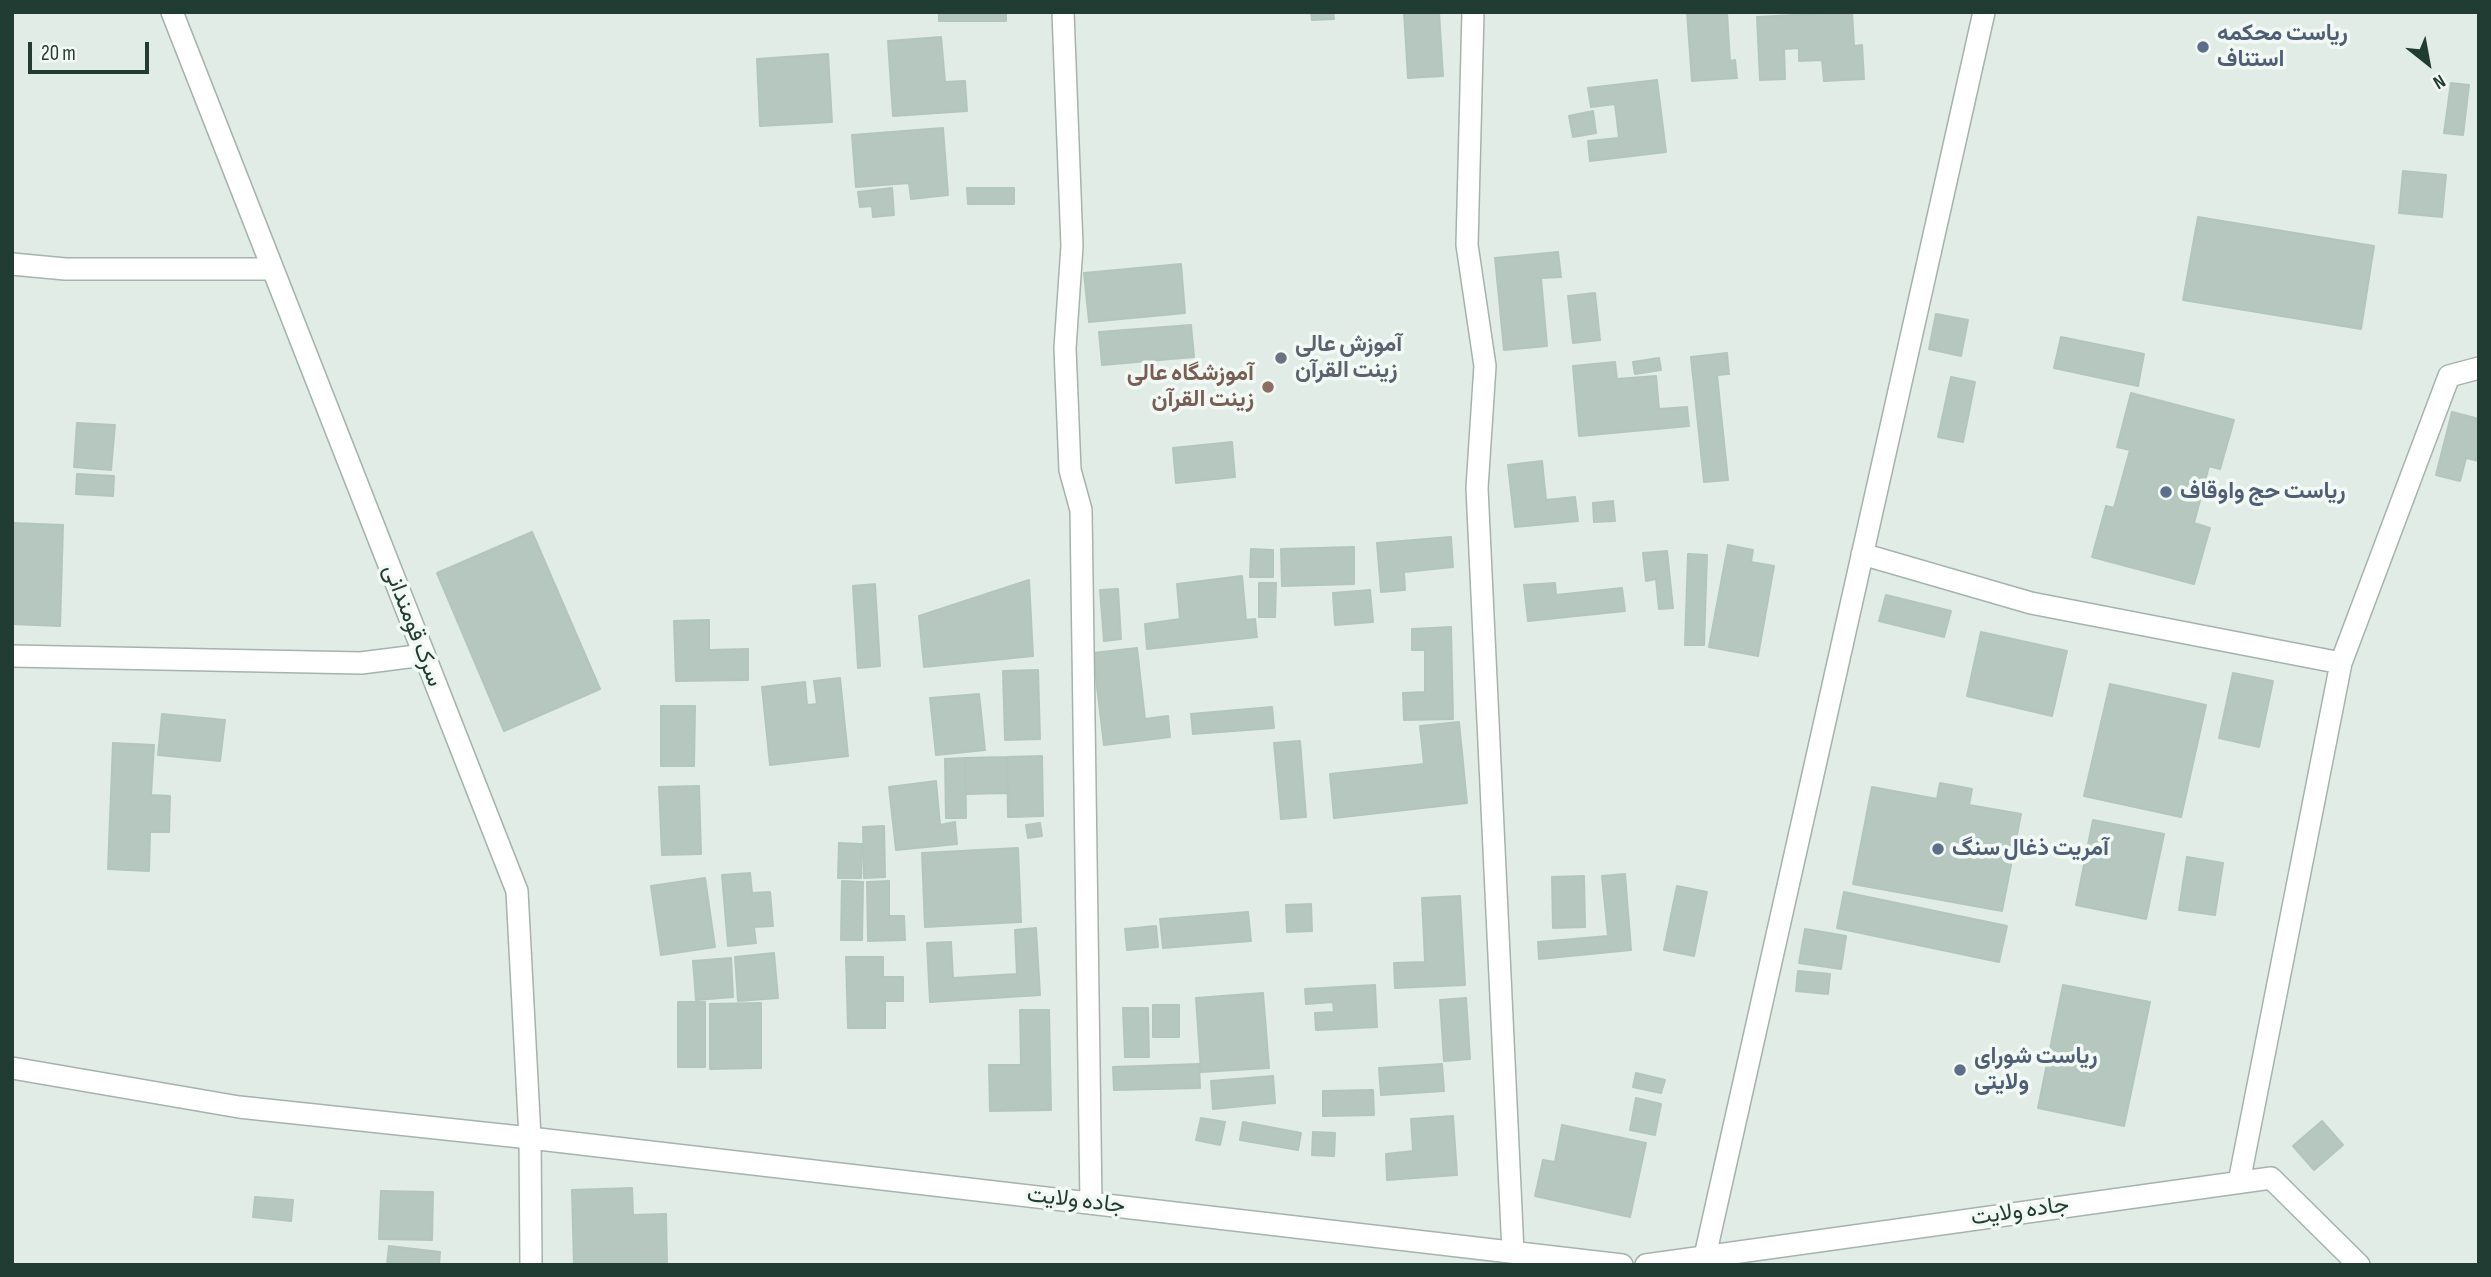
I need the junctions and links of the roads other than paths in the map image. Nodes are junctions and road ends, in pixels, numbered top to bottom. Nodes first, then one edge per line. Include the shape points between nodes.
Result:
1 (172, 12) edge
2 (1063, 12) edge
3 (1472, 12) edge
4 (1984, 12) edge
5 (12, 264) edge
6 (272, 269) junction
7 (2479, 368) edge
8 (1862, 554) junction
9 (12, 656) edge
10 (424, 656) junction
11 (2341, 663) junction
12 (12, 1068) edge
13 (530, 1138) junction
14 (2239, 1182) junction
15 (1091, 1203) junction
16 (1513, 1252) junction
17 (1705, 1256) junction
18 (1660, 1264) edge
19 (531, 1265) edge
20 (1622, 1265) edge
21 (2359, 1265) edge

1 - 6 street, سرک قومندانی
2 - 15 street via 1072,246 1065,348 1070,470 1082,524
3 - 16 street via 1466,245 1485,366 1477,488
4 - 8 street
5 - 6 street via 65,269
6 - 10 street, سرک قومندانی
7 - 11 street via 2449,376
8 - 11 street via 2031,603
8 - 17 street
9 - 10 street via 361,663
10 - 13 street, سرک قومندانی via 517,891
11 - 14 street
12 - 13 street, جاده ولایت via 239,1107
13 - 15 street, جاده ولایت
13 - 19 street, سرک قومندانی
14 - 17 street, جاده ولایت
14 - 21 street, جاده ولایت via 2271,1178
15 - 16 street, جاده ولایت
16 - 20 street, جاده ولایت
17 - 18 street, جاده ولایت

